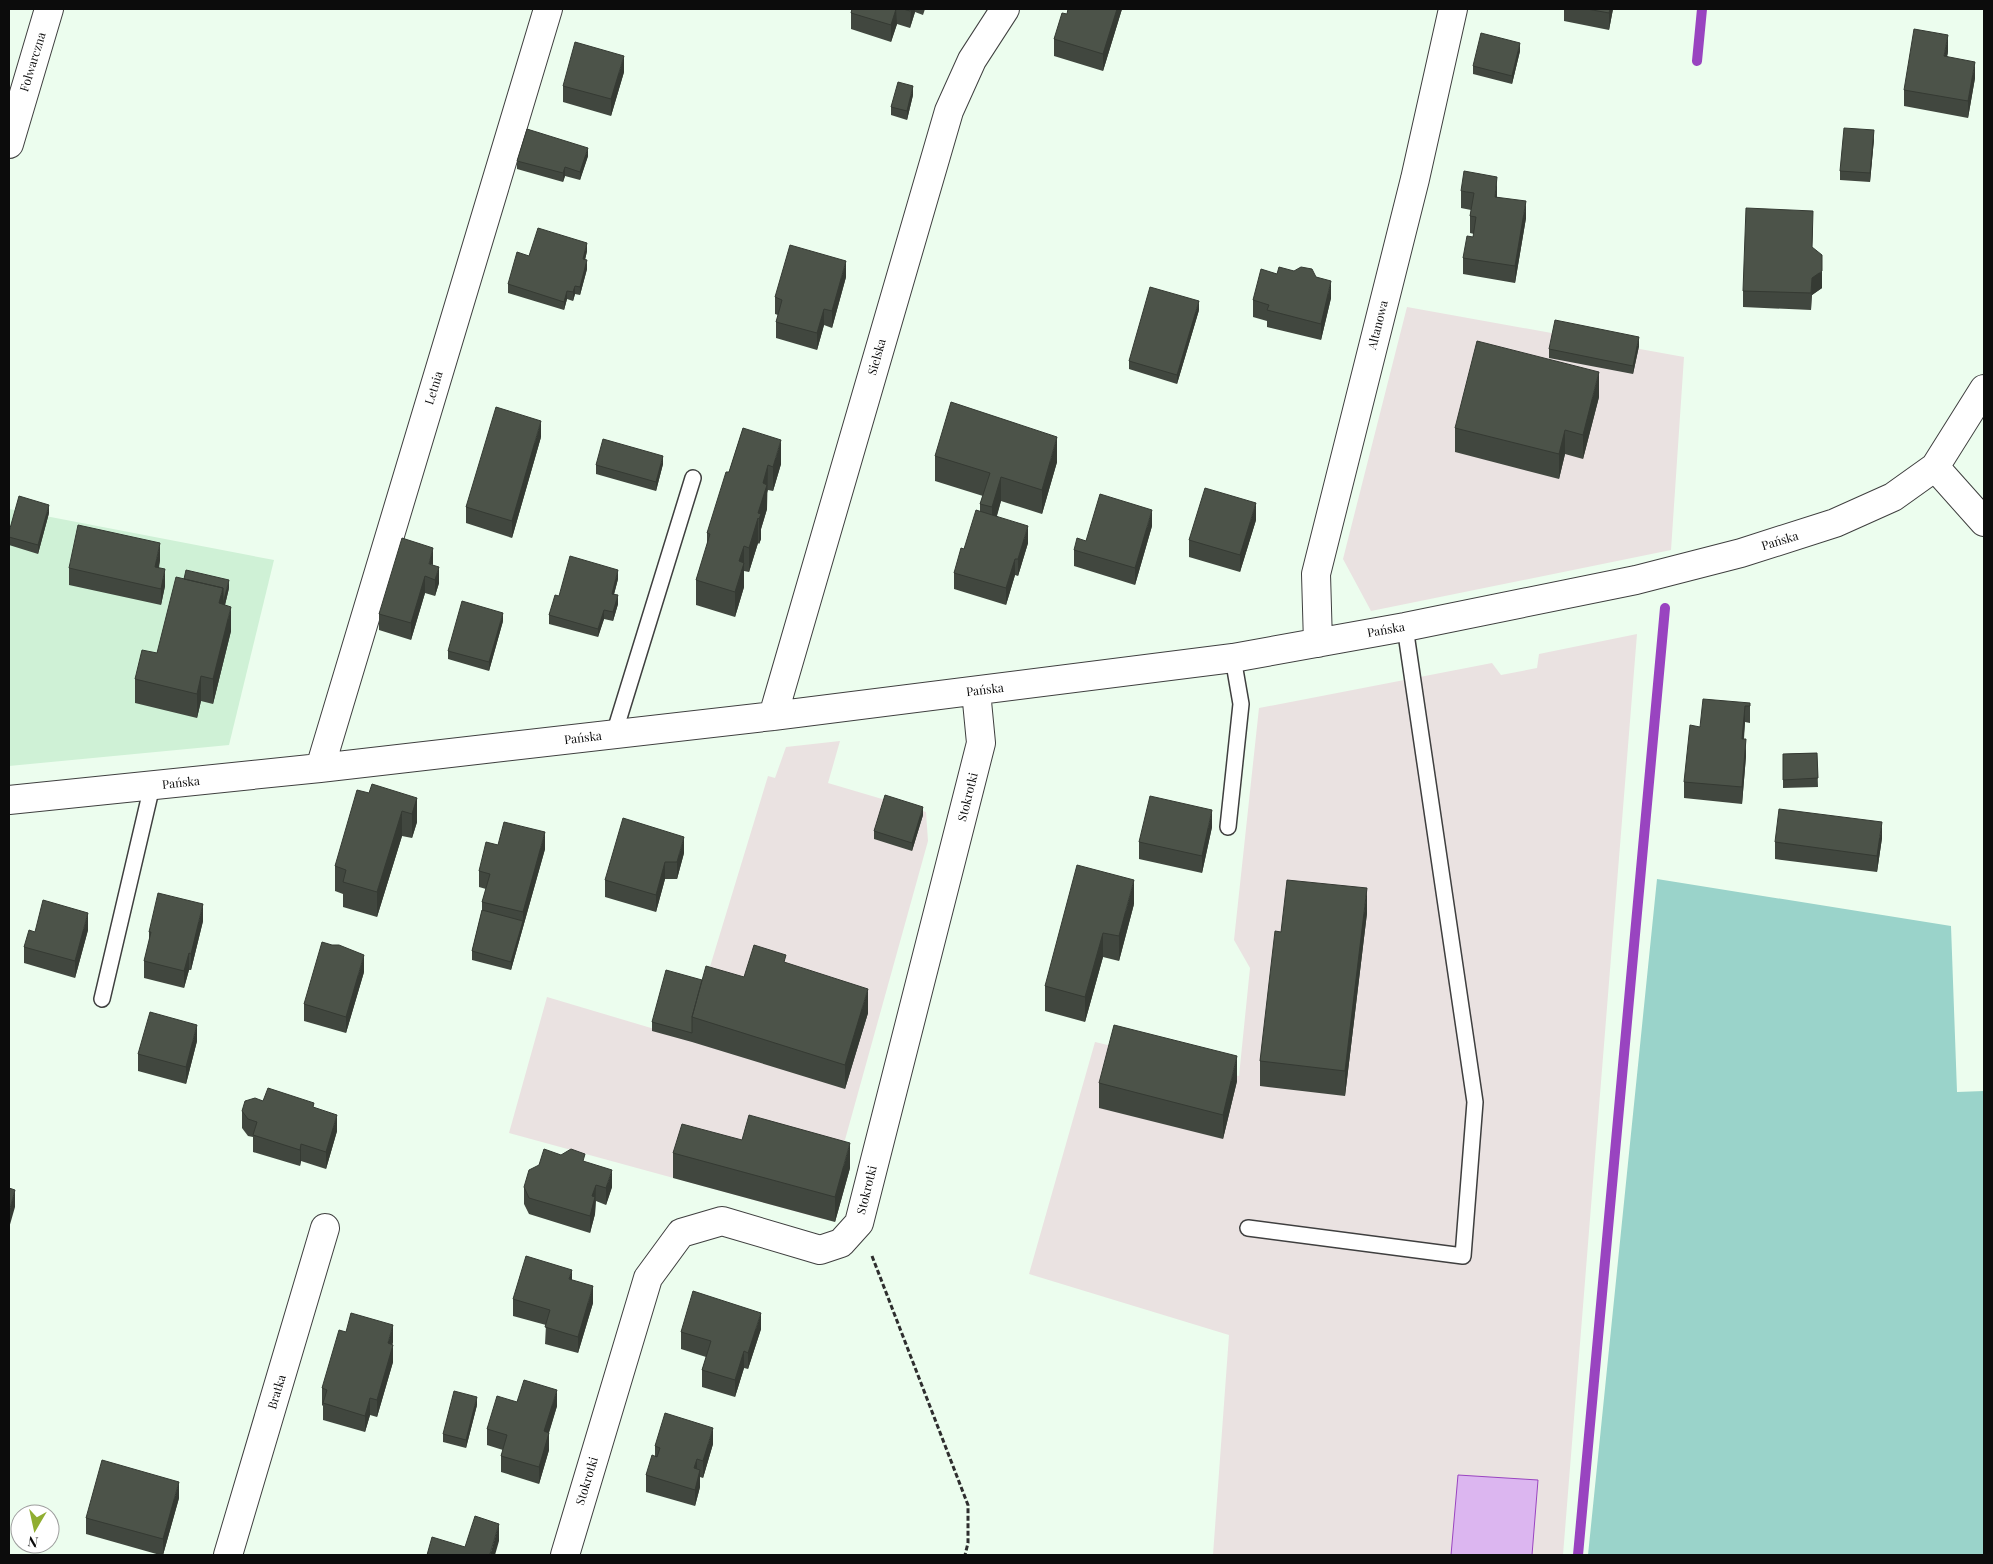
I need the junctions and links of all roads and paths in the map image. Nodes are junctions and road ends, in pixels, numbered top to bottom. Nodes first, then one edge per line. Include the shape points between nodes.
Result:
1 (49, 9) edge
2 (548, 9) edge
3 (1005, 9) edge
4 (1453, 9) edge
5 (9, 144) edge
6 (1984, 389) edge
7 (1935, 467) junction
8 (693, 478) dead end
9 (1984, 522) edge
10 (1405, 627) junction
11 (1318, 643) junction
12 (1233, 658) junction
13 (976, 691) junction
14 (773, 716) junction
15 (614, 734) junction
16 (320, 768) junction
17 (152, 786) junction
18 (9, 800) edge
19 (1228, 827) dead end
20 (102, 999) dead end
21 (859, 1223) junction
22 (326, 1228) dead end
23 (1248, 1228) dead end
24 (228, 1555) edge
25 (565, 1555) edge
26 (965, 1555) edge

1 - 5 street, Folwarczna
2 - 16 street, Letnia
3 - 14 street, Sielska via 972,60 949,111
4 - 11 street, Altanowa via 1415,179 1316,574
6 - 7 street
7 - 9 street
7 - 10 street, Pańska via 1893,497 1835,523 1741,553 1636,580
8 - 15 lane
10 - 11 street, Pańska
10 - 23 lane via 1475,1102 1463,1256
11 - 12 street, Pańska
12 - 13 street, Pańska
12 - 19 lane via 1241,704
13 - 14 street, Pańska
13 - 21 street, Stokrotki via 981,744
14 - 15 street, Pańska
15 - 16 street, Pańska
16 - 17 street, Pańska
17 - 18 street, Pańska
17 - 20 lane
21 - 25 street, Stokrotki via 841,1243 820,1250 722,1221 681,1233 648,1278
21 - 26 path via 968,1506
22 - 24 street, Bratka

